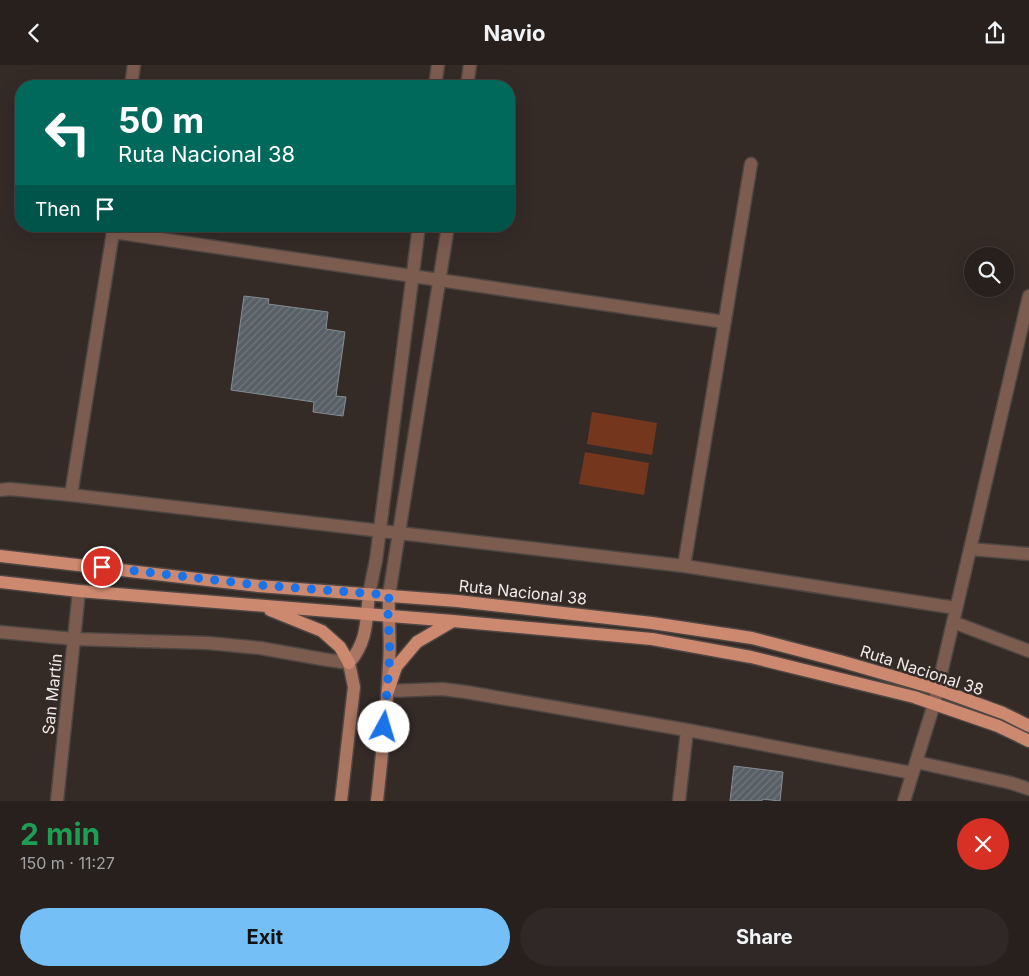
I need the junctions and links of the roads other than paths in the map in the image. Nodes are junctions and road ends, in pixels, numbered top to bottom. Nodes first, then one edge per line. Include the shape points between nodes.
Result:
1 (134, 65) edge
2 (438, 65) edge
3 (470, 65) edge
4 (132, 80) edge
5 (436, 80) edge
6 (469, 80) edge
7 (751, 164) dead end
8 (113, 232) edge
9 (132, 232) edge
10 (418, 232) edge
11 (447, 232) edge
12 (412, 276) junction
13 (441, 280) junction
14 (1029, 296) edge
15 (725, 322) junction
16 (0, 490) edge
17 (71, 495) junction
18 (379, 531) junction
19 (400, 533) junction
20 (970, 549) junction
21 (1029, 554) edge
22 (0, 556) edge
23 (684, 566) junction
24 (0, 582) edge
25 (79, 591) junction
26 (369, 594) junction
27 (389, 595) junction
28 (258, 605) junction
29 (956, 608) junction
30 (367, 614) junction
31 (388, 616) junction
32 (452, 621) junction
33 (953, 622) junction
34 (0, 632) edge
35 (74, 639) junction
36 (1029, 651) edge
37 (350, 663) junction
38 (937, 689) junction
39 (388, 691) junction
40 (934, 704) junction
41 (1029, 726) edge
42 (687, 730) junction
43 (1029, 741) edge
44 (914, 768) junction
45 (1029, 789) edge
46 (57, 801) edge
47 (341, 801) edge
48 (377, 801) edge
49 (679, 801) edge
50 (904, 801) edge

1 - 4 street
2 - 5 street
3 - 6 street
7 - 15 street
8 - 17 street
9 - 12 street
10 - 12 street
11 - 13 street
12 - 13 street
12 - 18 street
13 - 15 street
13 - 19 street
14 - 20 street
15 - 23 street
16 - 17 street
17 - 18 street
18 - 19 street
18 - 26 street
19 - 23 street
19 - 27 street
20 - 21 street
20 - 29 street
22 - 26 main road, Ruta Nacional 38
23 - 29 street
24 - 25 main road, Ruta Nacional 38
25 - 28 main road, Ruta Nacional 38
25 - 35 street, San Martín
26 - 27 main road, Ruta Nacional 38
26 - 30 main road
27 - 31 main road
27 - 38 main road, Ruta Nacional 38 via 652,623 752,638
28 - 30 main road, Ruta Nacional 38
28 - 37 main road via 322,631 340,647
29 - 33 street
30 - 31 main road, Ruta Nacional 38
30 - 37 main road via 359,652
31 - 32 main road, Ruta Nacional 38
31 - 39 main road
32 - 39 main road via 417,642 396,667
32 - 40 main road, Ruta Nacional 38 via 652,639 751,657
33 - 36 street
33 - 38 street
34 - 35 street
35 - 37 street via 216,644
35 - 46 street, San Martín
37 - 47 main road via 354,687
38 - 40 street
38 - 41 main road, Ruta Nacional 38
39 - 42 street via 442,689 466,692
39 - 48 main road
40 - 43 main road, Ruta Nacional 38 via 998,726
40 - 44 street
42 - 44 street
42 - 49 street
44 - 45 street via 1011,783
44 - 50 street

